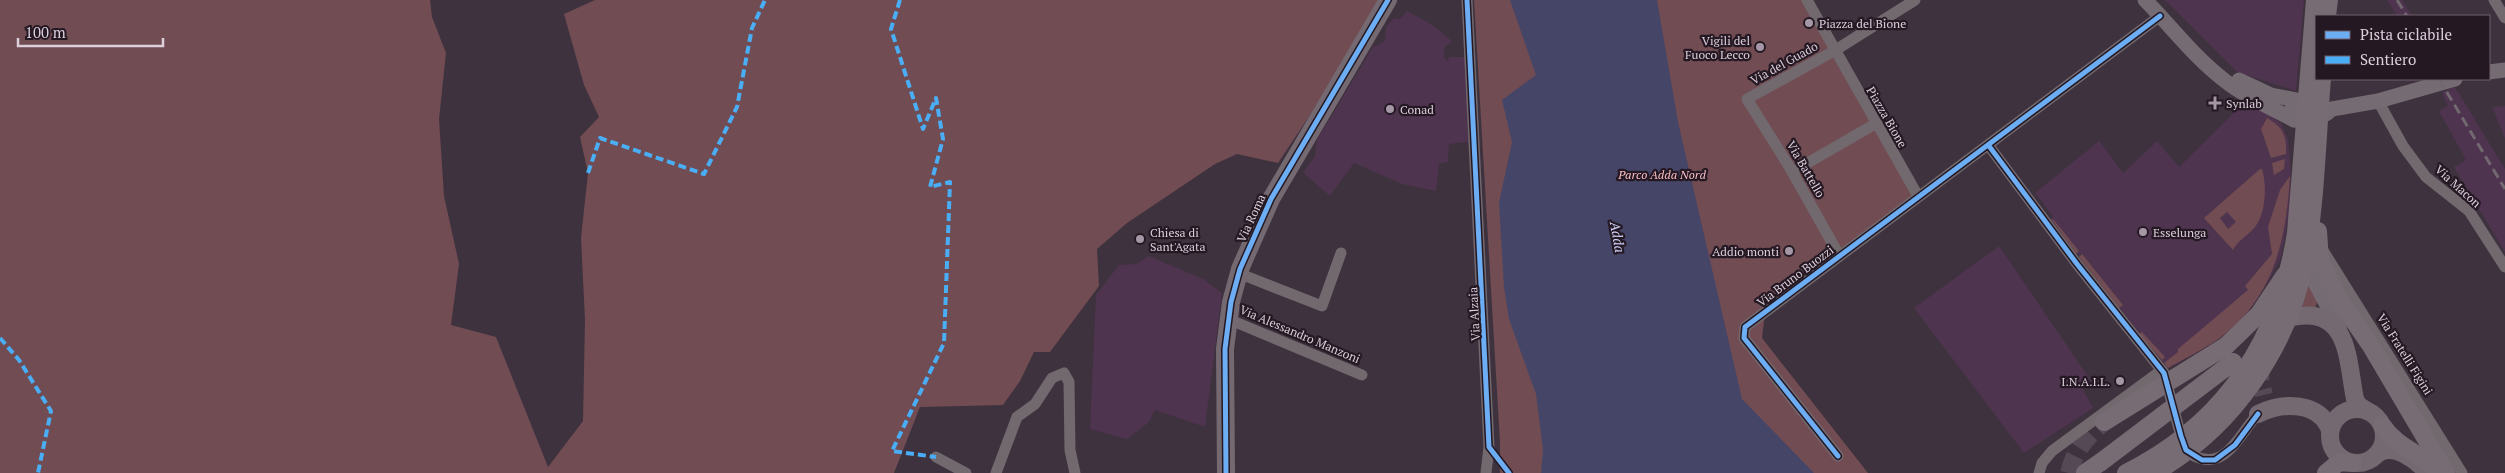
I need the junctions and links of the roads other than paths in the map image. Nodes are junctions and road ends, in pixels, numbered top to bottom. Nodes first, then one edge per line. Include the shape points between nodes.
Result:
1 (1388, 0) edge
2 (1467, 0) edge
3 (1806, 0) edge
4 (1915, 0) edge
5 (2145, 0) edge
6 (2494, 0) edge
7 (2160, 16) junction
8 (2505, 18) edge
9 (2192, 49) junction
10 (1834, 51) junction
11 (2505, 70) edge
12 (2490, 72) edge
13 (2316, 80) edge
14 (2322, 80) edge
15 (2452, 80) edge
16 (1747, 99) joint
17 (2378, 101) junction
18 (2324, 114) dead end
19 (1875, 124) junction
20 (1988, 146) junction
21 (2314, 170) junction
22 (1792, 172) junction
23 (1918, 196) junction
24 (2323, 252) dead end
25 (1341, 253) dead end
26 (1839, 255) junction
27 (2290, 266) junction
28 (2505, 267) edge
29 (2309, 271) dead end
30 (1238, 273) junction
31 (2294, 317) dead end
32 (1228, 319) junction
33 (2342, 336) junction
34 (2233, 362) dead end
35 (2162, 370) junction
36 (1362, 375) dead end
37 (2280, 407) junction
38 (2369, 412) junction
39 (2257, 415) junction
40 (2104, 422) tunnel mouth
41 (2382, 425) junction
42 (2179, 429) dead end
43 (2330, 430) junction
44 (1838, 456) dead end
45 (2194, 456) dead end
46 (2375, 456) junction
47 (936, 457) dead end
48 (2359, 470) edge
49 (966, 473) edge
50 (996, 473) edge
51 (1075, 473) edge
52 (1226, 473) edge
53 (1486, 473) edge
54 (2039, 473) edge
55 (2085, 473) edge
56 (2126, 473) edge
57 (2154, 473) edge
58 (2326, 473) edge
59 (2428, 473) edge
60 (2441, 473) edge
61 (2446, 473) edge
62 (2462, 473) edge

1 - 30 main road, Via Roma via 1273,194
2 - 53 street, Via Alzaia via 1490,447
3 - 10 street, Piazza Bione
4 - 10 street, Via del Guado
5 - 7 main road
6 - 8 street
7 - 9 main road
7 - 20 street, Via Bruno Buozzi
9 - 9 main road via 2225,81 2294,120 2292,109 2297,100 2252,87
10 - 16 street, Via del Guado
10 - 19 street, Piazza Bione
11 - 12 main road
13 - 27 highway, bridge
14 - 21 highway, bridge
15 - 17 main road
16 - 22 street, Via Battello
17 - 18 main road via 2332,109
17 - 28 street, Via Macon via 2403,146 2426,177 2469,211
19 - 22 street
19 - 23 street, Piazza Bione
20 - 23 street, Via Bruno Buozzi
20 - 35 street
21 - 57 highway, bridge via 2310,224 2300,280 2269,358 2238,403 2217,425 2193,447
21 - 61 highway, bridge via 2318,250 2324,271
22 - 26 street, Via Battello
23 - 26 street, Via Bruno Buozzi
24 - 62 street, Via Fratelli Figini
25 - 30 street via 1322,306
26 - 44 street, Via Bruno Buozzi via 1746,326 1744,338
27 - 40 highway, bridge via 2259,314 2232,341
27 - 56 highway, bridge via 2271,325 2237,382 2208,415 2173,445
29 - 33 main road
30 - 32 main road, Via Roma
31 - 33 main road via 2312,315 2323,318 2331,322
32 - 36 street, Via Alessandro Manzoni
32 - 52 main road, Via Roma via 1224,373
33 - 38 main road via 2355,399
34 - 55 highway, bridge
35 - 42 street
35 - 54 street via 2052,451
37 - 39 main road
37 - 39 main road via 2269,402 2264,395 2263,406
37 - 43 main road via 2311,408 2322,414
38 - 41 main road
38 - 43 main road via 2353,409 2343,412
39 - 45 street via 2224,455 2215,460
41 - 46 main road via 2384,440
41 - 60 highway via 2391,438
43 - 48 main road via 2334,451
46 - 48 main road via 2364,462
46 - 59 main road via 2386,450 2400,452
47 - 49 street
48 - 58 highway via 2339,462
50 - 51 street via 1017,417 1035,404 1052,378 1064,373 1069,382 1070,450

